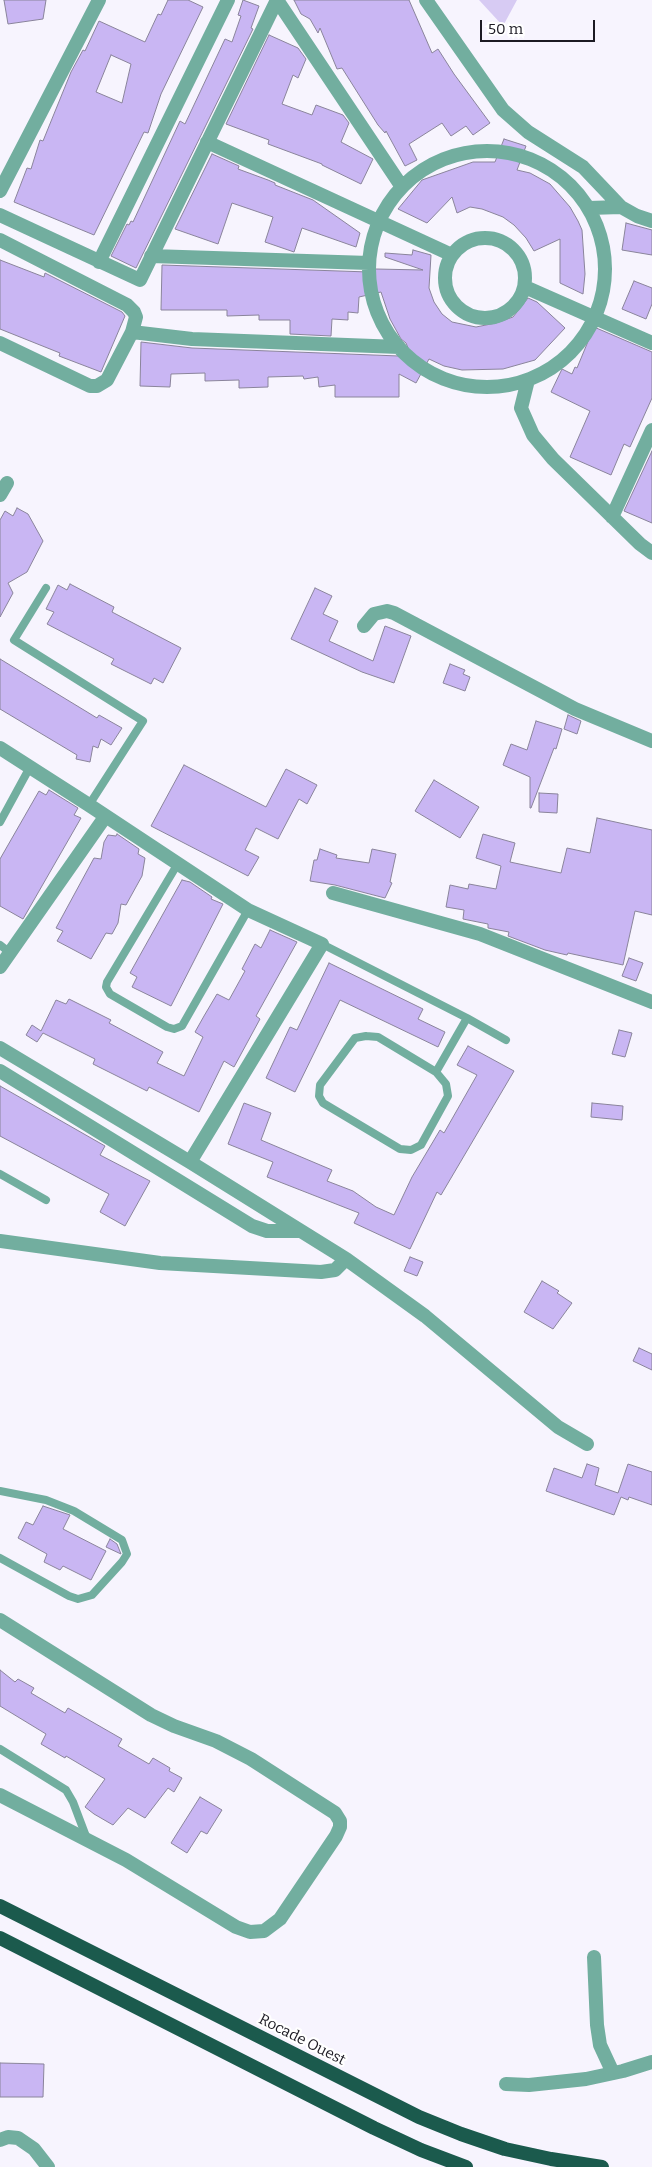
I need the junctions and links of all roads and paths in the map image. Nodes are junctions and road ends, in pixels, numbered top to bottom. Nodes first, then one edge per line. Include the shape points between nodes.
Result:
1 (99, 0) edge
2 (228, 0) edge
3 (277, 0) edge
4 (426, 0) edge
5 (207, 142) junction
6 (400, 184) junction
7 (0, 191) edge
8 (621, 207) junction
9 (589, 208) junction
10 (0, 215) edge
11 (378, 221) junction
12 (652, 221) edge
13 (0, 240) edge
14 (452, 255) junction
15 (151, 256) junction
16 (99, 262) junction
17 (369, 263) junction
18 (525, 287) junction
19 (596, 317) junction
20 (132, 332) junction
21 (0, 343) edge
22 (652, 343) edge
23 (399, 347) junction
24 (528, 380) junction
25 (652, 430) edge
26 (612, 517) junction
27 (652, 553) edge
28 (46, 588) dead end
29 (364, 626) dead end
30 (652, 741) edge
31 (0, 748) edge
32 (30, 767) junction
33 (89, 805) junction
34 (105, 817) junction
35 (0, 822) edge
36 (177, 865) junction
37 (332, 893) dead end
38 (248, 910) junction
39 (322, 944) junction
40 (4, 948) edge
41 (0, 967) edge
42 (652, 1002) edge
43 (467, 1018) junction
44 (506, 1040) dead end
45 (0, 1048) edge
46 (0, 1071) edge
47 (436, 1072) junction
48 (190, 1162) junction
49 (0, 1174) edge
50 (46, 1200) dead end
51 (301, 1231) junction
52 (0, 1242) edge
53 (346, 1259) junction
54 (587, 1444) dead end
55 (0, 1491) edge
56 (0, 1558) edge
57 (0, 1620) edge
58 (0, 1749) edge
59 (0, 1795) edge
60 (87, 1839) junction
61 (0, 1906) edge
62 (0, 1938) edge
63 (594, 1957) dead end
64 (652, 2062) edge
65 (614, 2073) junction
66 (506, 2084) dead end
67 (0, 2140) edge
68 (48, 2167) edge
69 (466, 2167) edge
70 (602, 2167) edge

1 - 7 street
2 - 16 street
3 - 5 street
3 - 6 street
4 - 8 street via 503,110 528,132 583,167
5 - 11 street
5 - 15 street
6 - 9 street via 447,158 486,151 525,158 560,172
6 - 11 street
8 - 9 street
8 - 12 street
9 - 19 street via 602,238 605,271
10 - 16 street
11 - 14 street
11 - 17 street
13 - 20 street via 127,305 136,317
14 - 18 street via 474,239 502,241 522,260
14 - 18 street via 446,272 447,289 455,304 470,315 487,318 504,314 517,302
15 - 16 street via 140,280
15 - 17 street
17 - 23 street via 373,302
18 - 19 street
19 - 22 street
19 - 24 street via 566,358
20 - 21 street via 107,380 96,386
20 - 23 street via 192,339
23 - 24 street via 418,367 459,384 495,390
24 - 26 street via 521,408 533,435
25 - 26 street
26 - 27 street
28 - 33 lane via 14,640 143,721
29 - 30 street via 374,614 394,613 575,709
31 - 32 street
32 - 33 street
32 - 35 lane
33 - 34 street
34 - 36 street
34 - 40 street
36 - 38 street
36 - 38 lane via 107,982 110,994 167,1028 182,1026
37 - 42 street via 480,934
38 - 39 street
39 - 43 lane
39 - 48 street
40 - 41 street
43 - 44 lane
43 - 47 lane
45 - 48 street
46 - 51 street via 252,1226 267,1231
47 - 47 lane via 378,1037 355,1038 320,1085 319,1096 323,1103 400,1149 411,1150 421,1145 448,1096 446,1084
48 - 51 street
49 - 50 lane
51 - 53 street
52 - 53 street via 160,1263 321,1272 335,1270
53 - 54 street via 425,1316 558,1428
55 - 56 lane via 46,1500 74,1511 122,1540 127,1554 92,1595 78,1599
57 - 60 street via 151,1715 251,1759 335,1813 340,1821 336,1836 280,1920 258,1932 236,1927
58 - 60 lane via 66,1790 74,1802
59 - 60 street
61 - 70 highway, Rocade Ouest via 419,2117 505,2149
62 - 69 highway via 374,2128
63 - 65 street via 600,2045
64 - 65 street
65 - 66 street via 556,2083
67 - 68 street via 18,2138 34,2149

